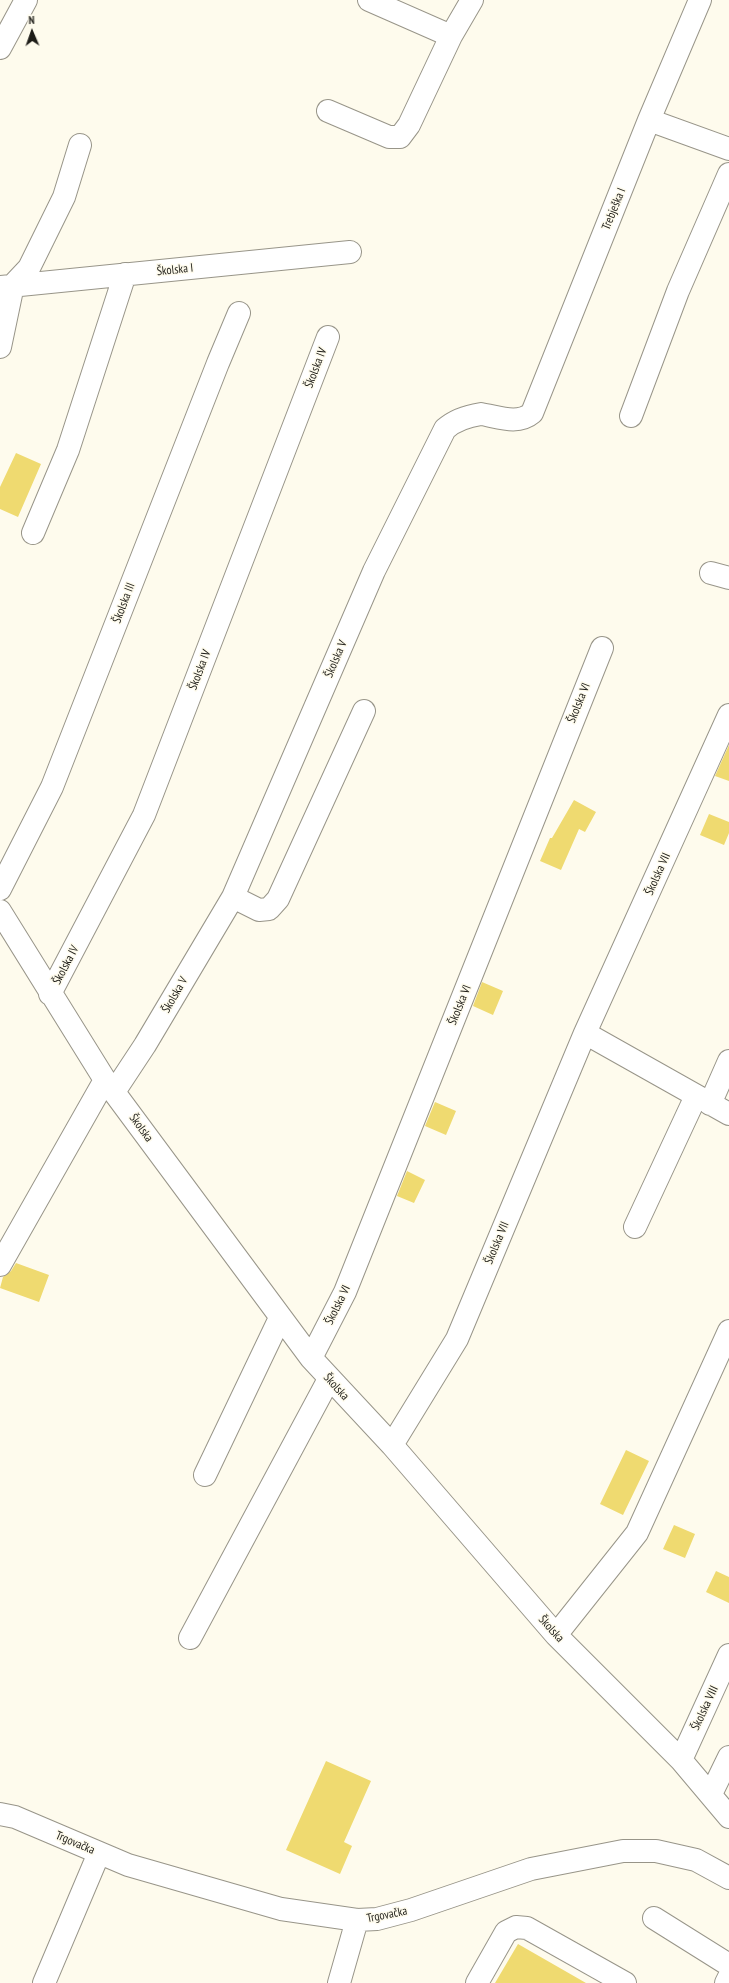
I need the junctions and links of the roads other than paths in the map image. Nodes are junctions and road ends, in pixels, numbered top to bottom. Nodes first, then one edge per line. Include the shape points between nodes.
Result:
1 (26, 0) edge
2 (369, 0) edge
3 (472, 0) edge
4 (700, 0) edge
5 (451, 36) junction
6 (0, 48) edge
7 (328, 111) dead end
8 (649, 120) junction
9 (80, 145) dead end
10 (729, 149) edge
11 (729, 174) edge
12 (350, 252) dead end
13 (125, 274) junction
14 (7, 286) edge
15 (239, 313) dead end
16 (328, 337) dead end
17 (0, 347) edge
18 (631, 416) dead end
19 (448, 426) joint
20 (33, 533) dead end
21 (602, 648) dead end
22 (364, 711) dead end
23 (729, 715) edge
24 (0, 888) edge
25 (233, 896) junction
26 (0, 911) edge
27 (50, 994) junction
28 (585, 1033) junction
29 (729, 1061) edge
30 (110, 1086) junction
31 (712, 1105) edge
32 (635, 1227) dead end
33 (0, 1265) edge
34 (280, 1318) junction
35 (729, 1331) edge
36 (311, 1358) junction
37 (329, 1379) junction
38 (392, 1445) junction
39 (205, 1475) dead end
40 (556, 1635) junction
41 (190, 1638) dead end
42 (729, 1655) edge
43 (729, 1757) edge
44 (681, 1760) junction
45 (711, 1794) junction
46 (0, 1814) edge
47 (729, 1817) edge
48 (98, 1853) junction
49 (729, 1878) edge
50 (654, 1918) dead end
51 (358, 1920) junction
52 (729, 1965) edge
53 (729, 1978) edge
54 (44, 1983) edge
55 (339, 1983) edge
56 (477, 1983) edge
57 (625, 1983) edge
58 (726, 1983) edge

1 - 6 street
2 - 5 street
3 - 5 street
4 - 8 street, Trebješka I
5 - 7 street via 409,125 400,137 389,137
8 - 10 street
8 - 19 street, Trebješka I via 532,413 518,420 481,414
9 - 14 street via 64,198 29,268
11 - 18 street via 678,291
12 - 13 street, Školska I
13 - 14 street, Školska I
13 - 20 street via 68,450
14 - 17 street
15 - 24 street, Školska III via 52,787
16 - 27 street, Školska IV via 144,815
19 - 25 street, Školska V via 374,571
21 - 36 street, Školska VI via 345,1292
22 - 25 street via 278,899 269,909 259,910
23 - 28 street, Školska VII
25 - 30 street, Školska V via 145,1045
26 - 27 street, Školska
27 - 30 street, Školska
28 - 31 street
28 - 38 street, Školska VII via 457,1339
29 - 31 street
30 - 33 street, Školska V
30 - 34 street, Školska
31 - 32 street
34 - 36 street, Školska
34 - 39 street
35 - 40 street via 637,1533
36 - 37 street, Školska
37 - 38 street, Školska
37 - 41 street
38 - 40 street, Školska
40 - 44 street, Školska
42 - 44 street, Školska VIII
43 - 45 street
44 - 45 street, Školska
45 - 47 street, Školska
46 - 48 street, Trgovačka via 15,1817
48 - 51 street, Trgovačka via 128,1865 281,1909
48 - 54 street
49 - 51 street, Trgovačka via 696,1860 656,1851 623,1850 532,1869 411,1910 377,1919
50 - 52 street
51 - 55 street
53 - 58 street
56 - 57 street via 506,1932 522,1927

